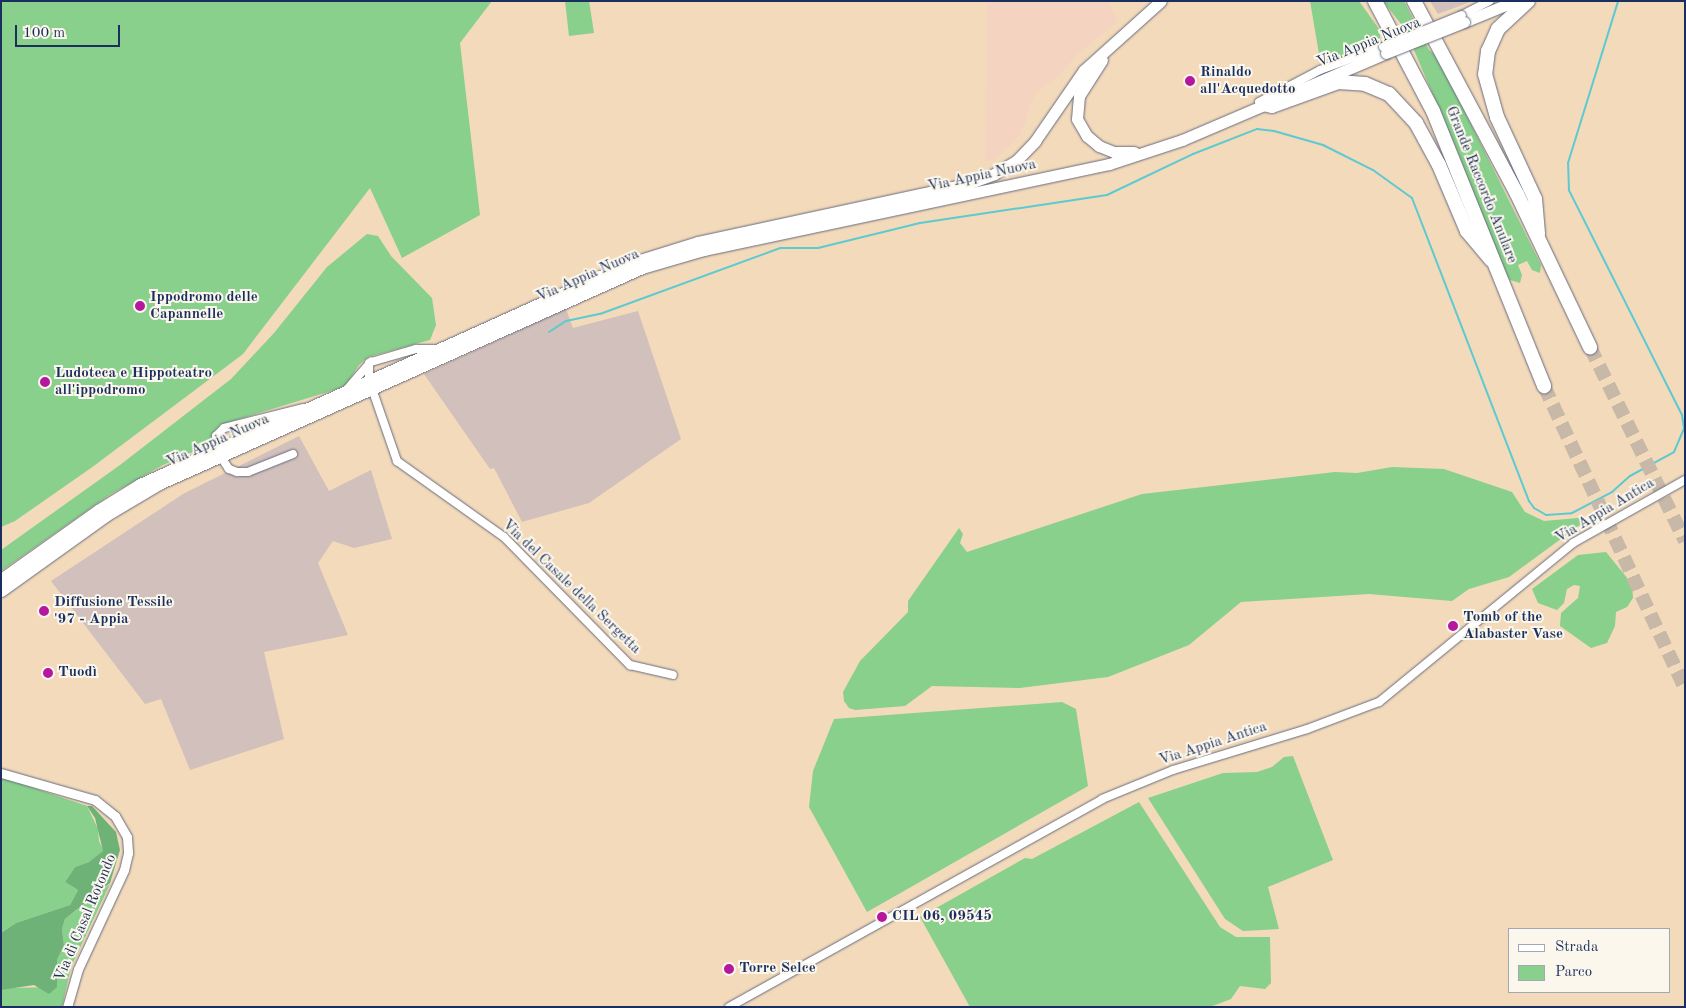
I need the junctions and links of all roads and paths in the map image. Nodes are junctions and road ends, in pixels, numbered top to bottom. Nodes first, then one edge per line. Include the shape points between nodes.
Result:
1 (1161, 1) edge
2 (1376, 1) edge
3 (1414, 1) edge
4 (1490, 1) edge
5 (1515, 1) edge
6 (1528, 1) edge
7 (1463, 18) junction
8 (1385, 50) junction
9 (1104, 53) junction
10 (1262, 104) junction
11 (1236, 116) junction
12 (1148, 152) junction
13 (1538, 235) junction
14 (1494, 262) junction
15 (1590, 347) tunnel mouth
16 (436, 349) junction
17 (369, 363) junction
18 (370, 384) junction
19 (1544, 386) tunnel mouth
20 (347, 390) junction
21 (219, 452) junction
22 (293, 454) dead end
23 (1685, 480) edge
24 (1, 579) edge
25 (1, 591) edge
26 (673, 675) dead end
27 (1, 773) edge
28 (67, 1007) edge
29 (729, 1007) edge

1 - 9 main road, Via Appia Nuova
2 - 14 highway, Grande Raccordo Anulare via 1427,96
3 - 13 highway, Grande Raccordo Anulare
4 - 7 street, Via Appia Nuova
5 - 7 main road, Via Appia Nuova
6 - 13 highway via 1498,30 1488,51 1485,74 1497,117 1536,198
7 - 8 main road, Via Appia Nuova, bridge
8 - 10 main road, Via Appia Nuova
8 - 11 street, Via Appia Nuova via 1320,70
9 - 12 main road via 1102,62 1079,96 1076,111 1079,123 1091,140 1105,149
9 - 16 main road, Via Appia Nuova via 1073,84 1030,147 1008,166 988,177 663,251
10 - 11 main road, Via Appia Nuova
10 - 14 highway via 1272,106 1338,82 1365,84 1389,94 1416,123 1439,165 1467,231 1486,258
11 - 12 main road, Via Appia Nuova
12 - 18 main road, Via Appia Nuova via 1086,170 668,259
13 - 15 highway, Grande Raccordo Anulare
14 - 19 highway, Grande Raccordo Anulare
16 - 17 street via 416,349
16 - 18 main road, Via Appia Nuova
17 - 18 street
17 - 20 street
18 - 20 main road, Via Appia Nuova
18 - 21 main road, Via Appia Nuova
18 - 26 street, Via del Casale della Sergetta via 397,461 504,537 630,665
20 - 21 main road, Via Appia Nuova
21 - 22 street via 229,469 243,473
21 - 24 main road, Via Appia Nuova via 114,500
21 - 25 main road, Via Appia Nuova via 122,505
23 - 29 street, Via Appia Antica via 1573,543 1379,702 1307,729 1173,770 1102,799
27 - 28 street, Via di Casal Rotondo via 95,800 115,816 126,837 128,853 124,870 78,969

